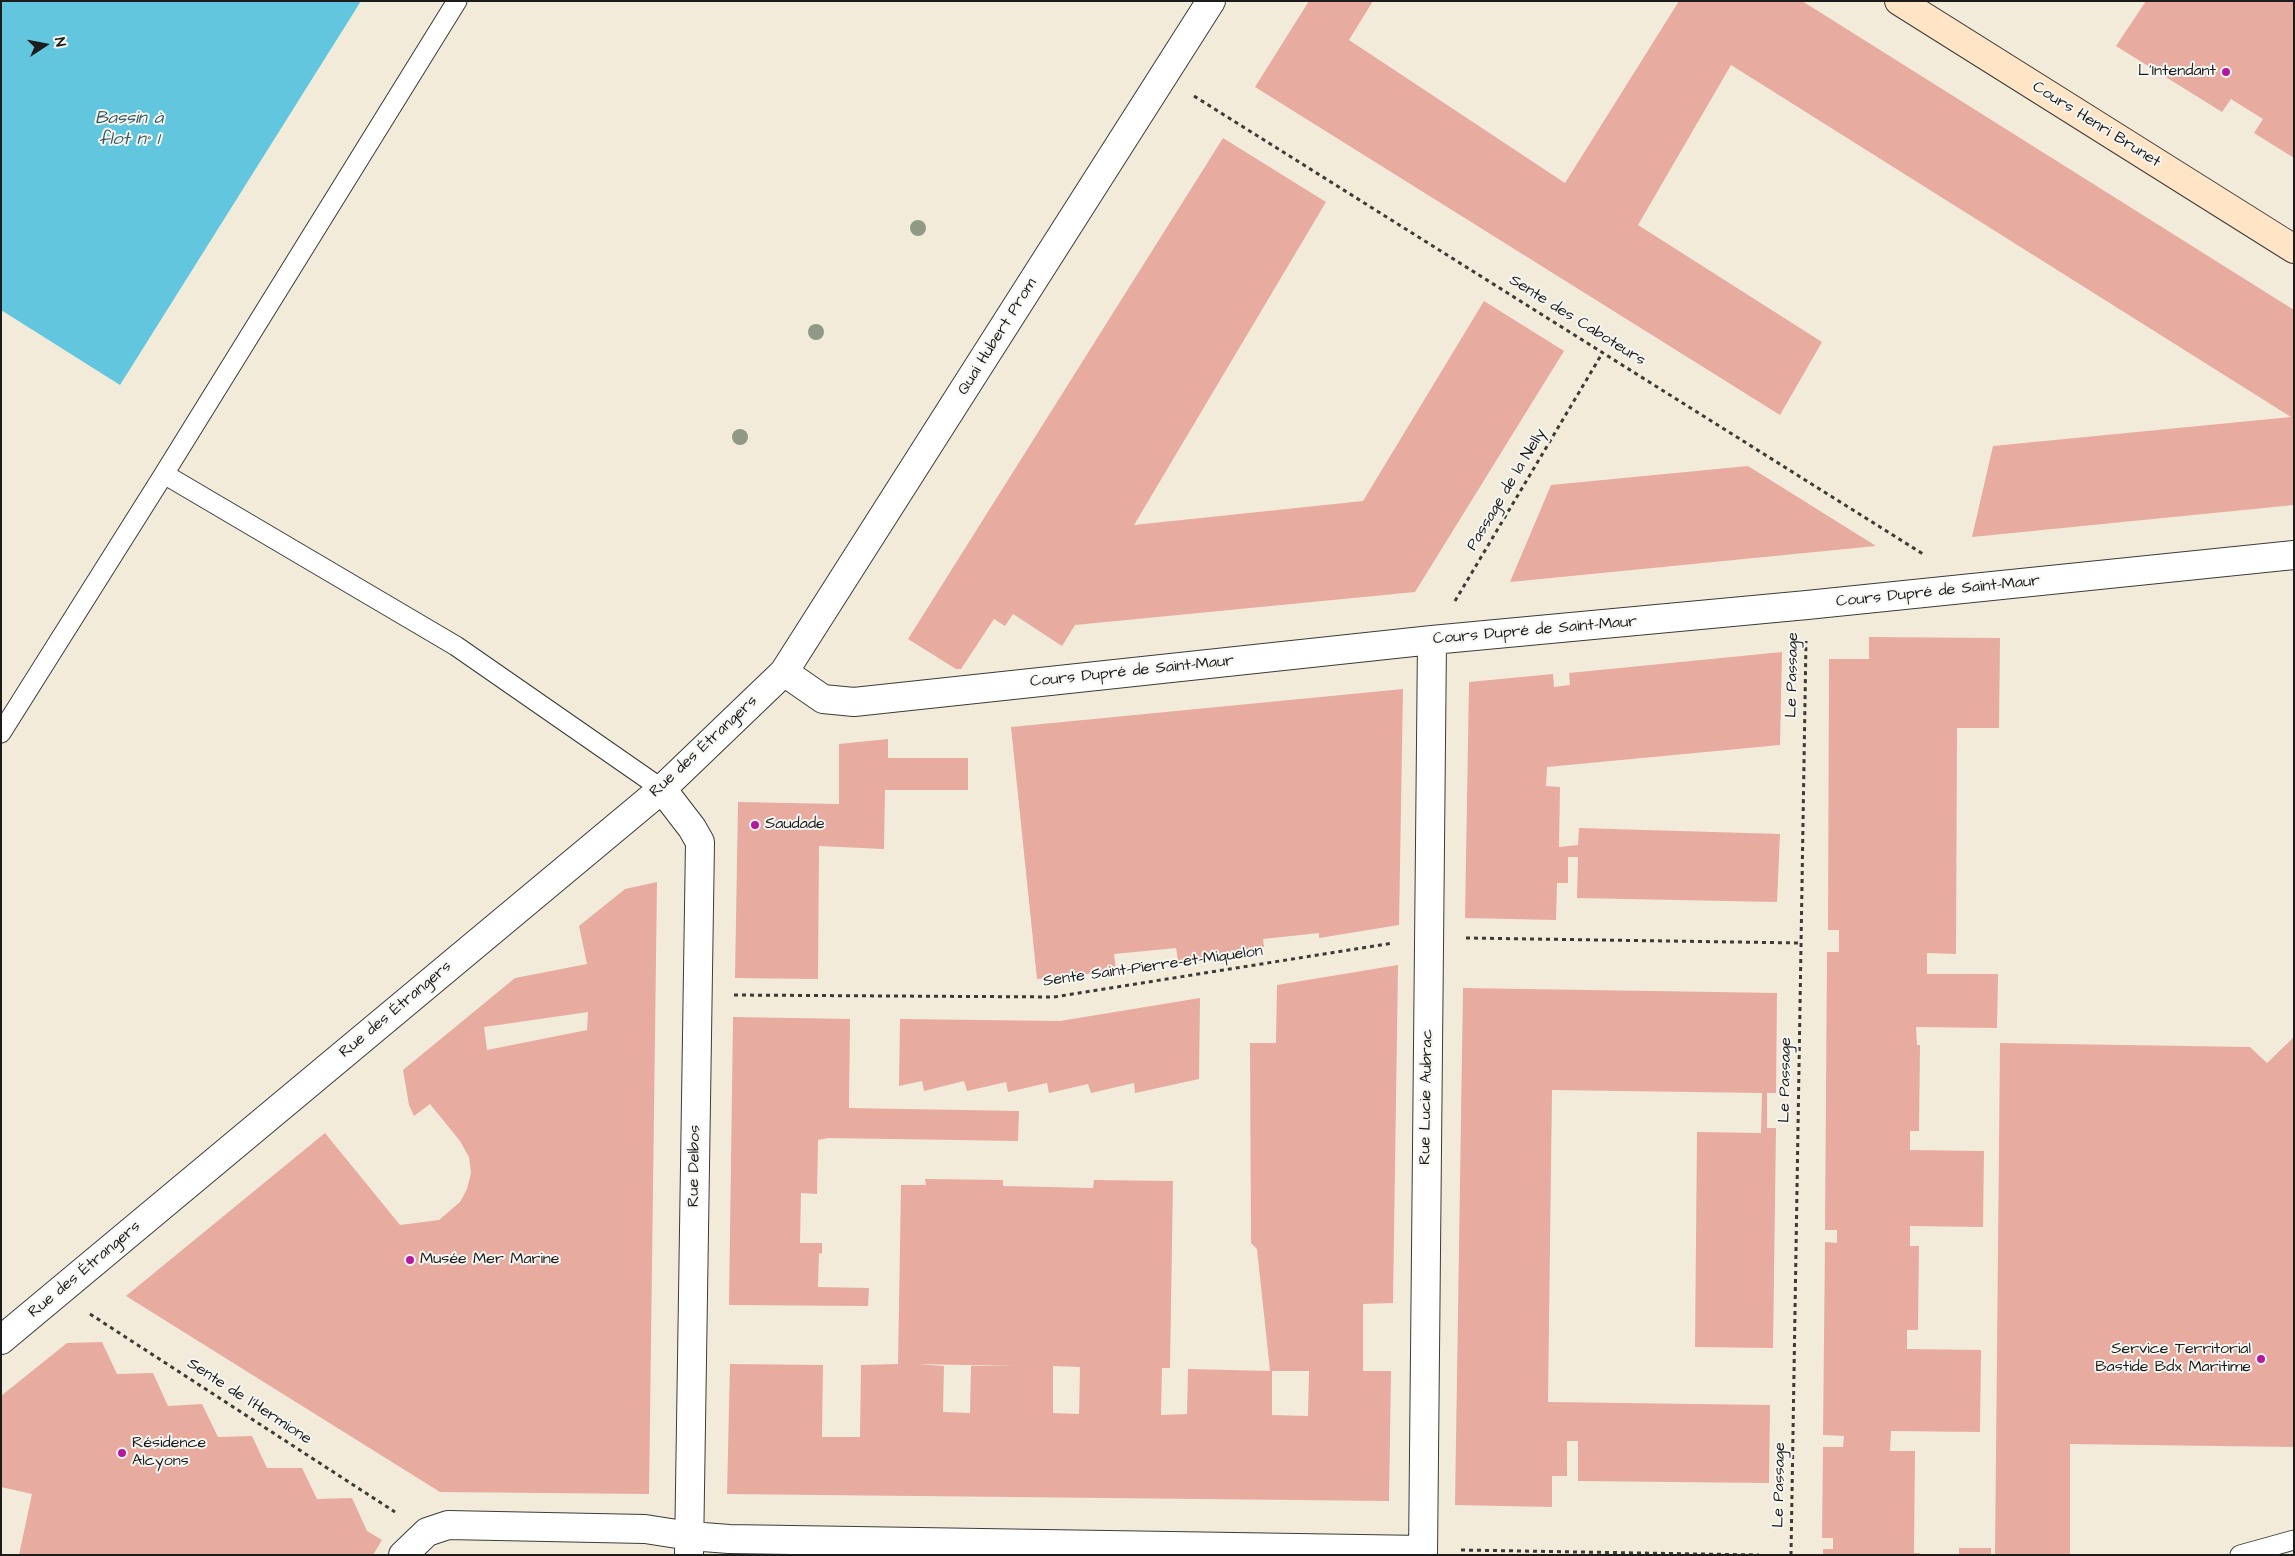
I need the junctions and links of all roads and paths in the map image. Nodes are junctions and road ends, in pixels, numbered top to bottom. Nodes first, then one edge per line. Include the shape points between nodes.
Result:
1 (457, 1) edge
2 (1211, 1) edge
3 (1899, 1) edge
4 (1164, 77) junction
5 (2294, 249) edge
6 (1603, 352) junction
7 (164, 474) junction
8 (2294, 555) edge
9 (1927, 557) dead end
10 (1807, 605) junction
11 (1432, 640) junction
12 (784, 672) junction
13 (1, 733) edge
14 (662, 789) junction
15 (1429, 937) junction
16 (1801, 942) junction
17 (698, 995) junction
18 (58, 1293) junction
19 (1, 1340) edge
20 (427, 1532) junction
21 (2294, 1540) edge
22 (689, 1546) edge
23 (1423, 1552) edge
24 (403, 1555) edge
25 (1759, 1555) edge
26 (1792, 1555) edge
27 (2240, 1555) edge

1 - 7 lane
2 - 4 street, Quai Hubert Prom
3 - 5 street, Cours Henri Brunet
4 - 6 path, Sente des Caboteurs
4 - 12 street, Quai Hubert Prom
6 - 9 path, Sente des Caboteurs
6 - 11 path, Passage de la Nelly
7 - 13 lane
7 - 14 lane via 456,646
8 - 10 street, Cours Dupré de Saint-Maur
10 - 11 street, Cours Dupré de Saint-Maur
10 - 16 path, Le Passage
11 - 12 street, Cours Dupré de Saint-Maur via 854,702 822,699
11 - 15 street, Rue Lucie Aubrac
12 - 14 street, Rue des Étrangers
14 - 17 street, Rue Delbos via 700,842
14 - 18 street, Rue des Étrangers
15 - 16 path, Sente Saint-Pierre-et-Miquelon
15 - 17 path, Sente Saint-Pierre-et-Miquelon via 1054,997
15 - 23 street, Rue Lucie Aubrac
16 - 26 path, Le Passage
17 - 22 street, Rue Delbos
18 - 19 street, Rue des Étrangers
18 - 20 path, Sente de l'Hermione
20 - 22 street via 448,1525 645,1529
20 - 24 street
21 - 27 lane
22 - 23 street via 730,1539
23 - 25 path

